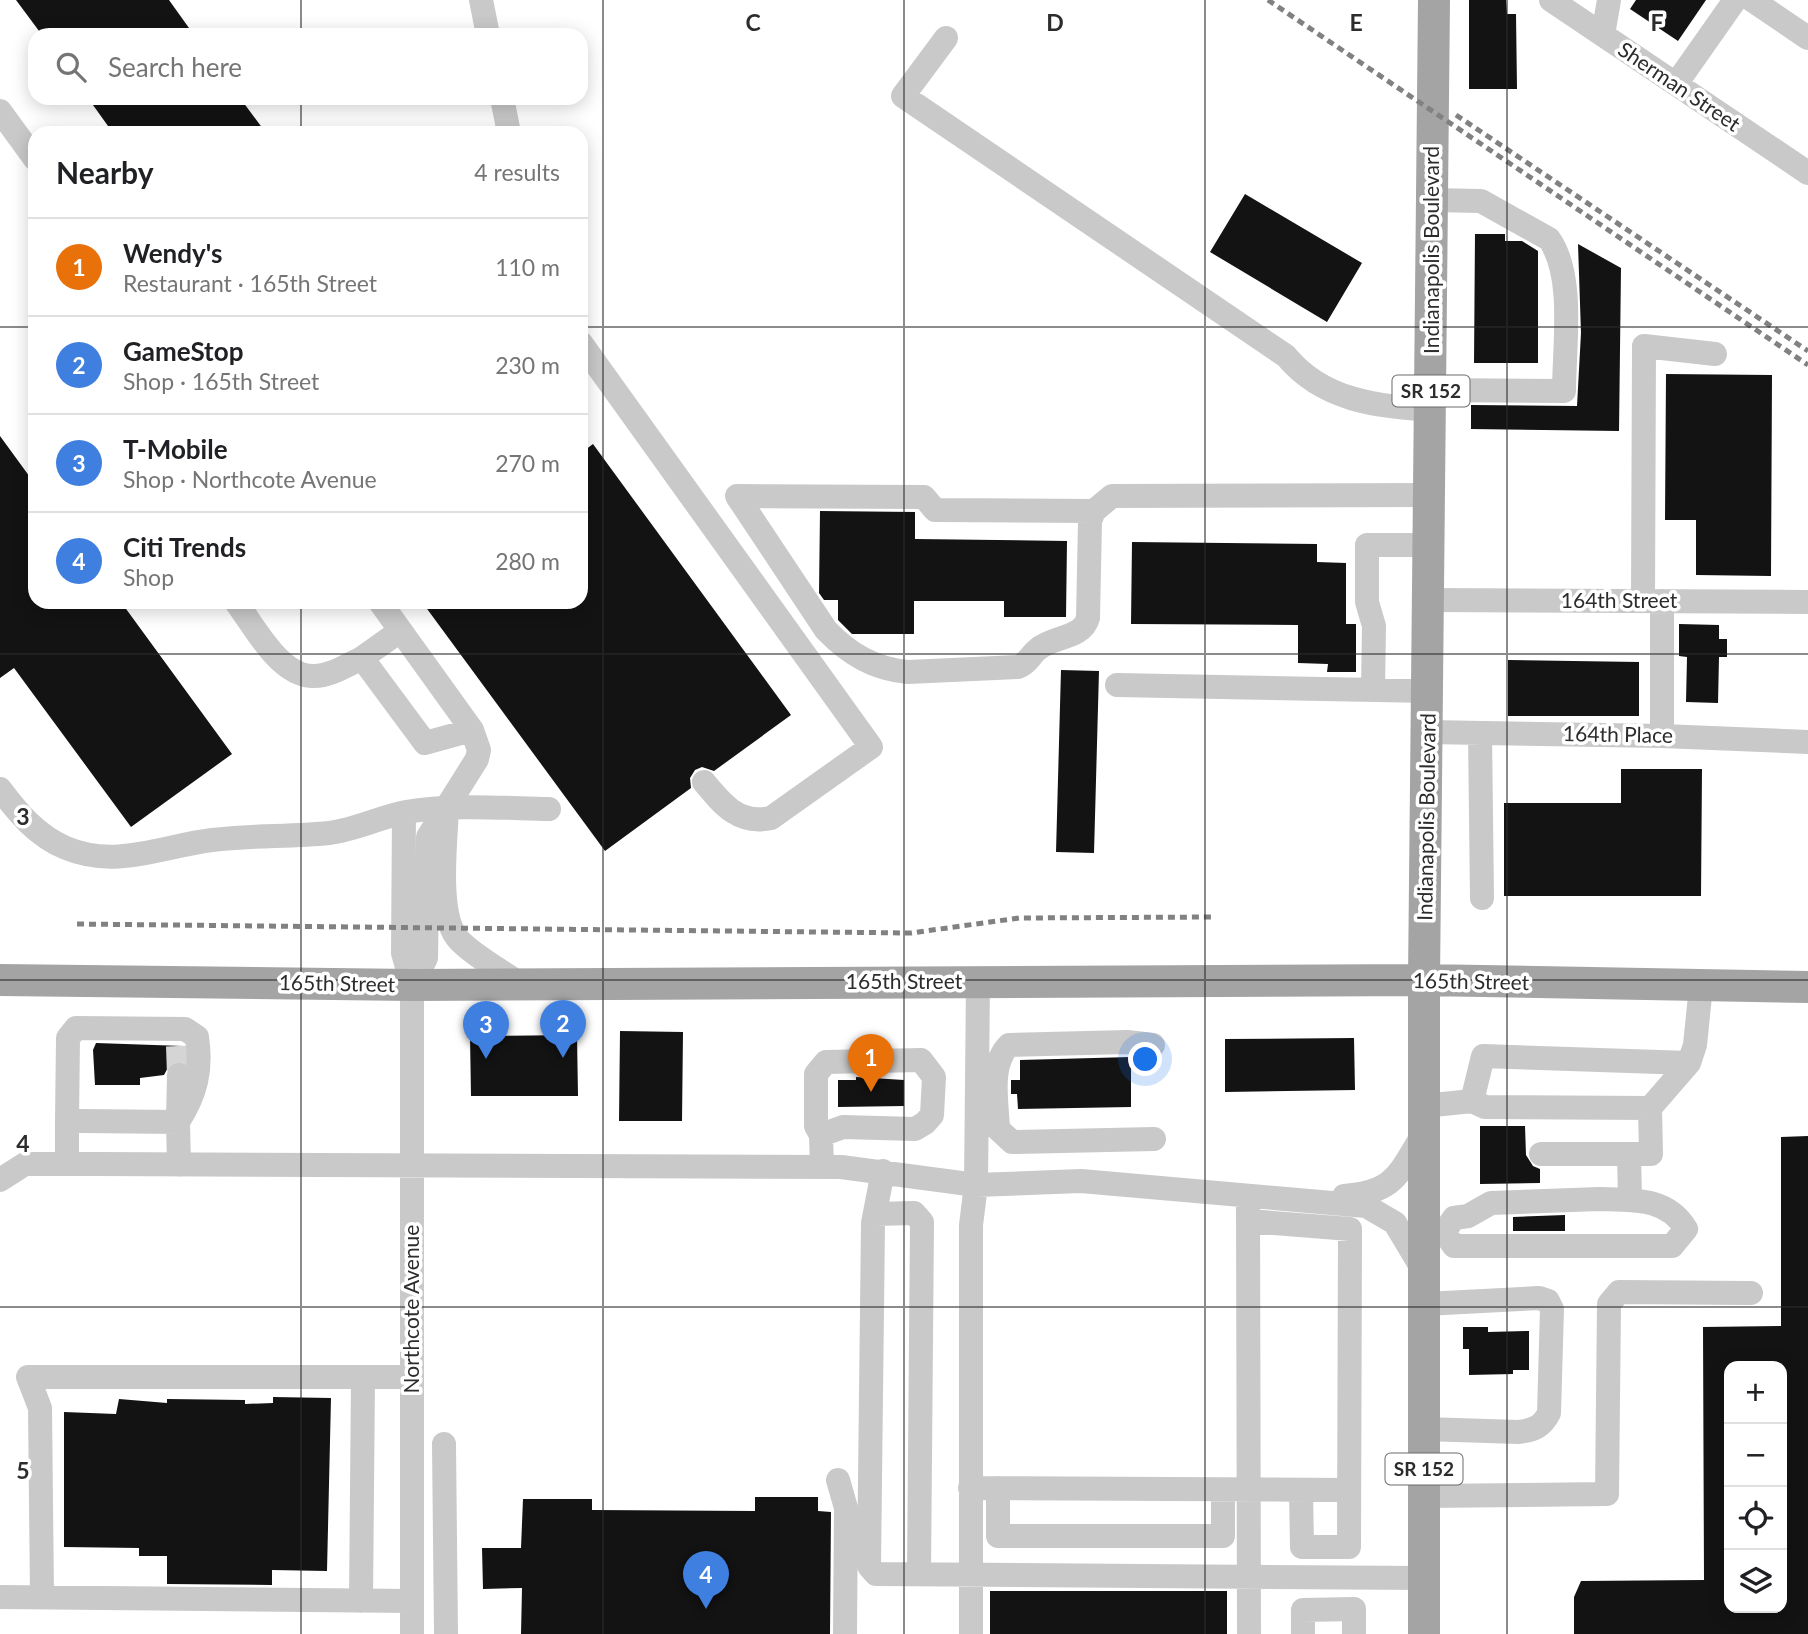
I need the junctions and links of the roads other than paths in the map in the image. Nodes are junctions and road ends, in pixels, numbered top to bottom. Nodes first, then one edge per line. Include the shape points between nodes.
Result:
1 (481, 0) edge
2 (1434, 0) edge
3 (1550, 0) edge
4 (1609, 0) edge
5 (1735, 0) edge
6 (1752, 0) edge
7 (487, 28) edge
8 (1603, 35) junction
9 (946, 38) dead end
10 (1808, 38) edge
11 (1676, 84) junction
12 (503, 105) edge
13 (0, 111) edge
14 (508, 126) edge
15 (28, 149) edge
16 (1808, 173) edge
17 (1432, 200) junction
18 (588, 353) edge
19 (1716, 354) dead end
20 (1431, 400) junction
21 (1430, 495) junction
22 (1094, 511) junction
23 (1430, 545) junction
24 (1429, 600) junction
25 (1653, 601) junction
26 (1808, 602) edge
27 (241, 609) edge
28 (385, 609) edge
29 (400, 631) junction
30 (362, 658) junction
31 (1117, 685) dead end
32 (1373, 690) junction
33 (1429, 691) junction
34 (472, 730) junction
35 (1428, 733) junction
36 (1480, 733) junction
37 (1662, 736) junction
38 (1808, 742) edge
39 (704, 782) dead end
40 (0, 789) edge
41 (447, 808) junction
42 (549, 809) dead end
43 (404, 813) junction
44 (1482, 898) dead end
45 (0, 980) edge
46 (1424, 980) junction
47 (978, 982) junction
48 (520, 984) junction
49 (412, 985) junction
50 (1700, 986) junction
51 (1808, 987) edge
52 (1153, 1045) dead end
53 (1689, 1063) junction
54 (179, 1075) tunnel mouth
55 (1650, 1108) junction
56 (1451, 1111) junction
57 (67, 1121) junction
58 (178, 1122) junction
59 (821, 1135) junction
60 (1154, 1139) dead end
61 (1541, 1154) dead end
62 (1629, 1154) junction
63 (67, 1164) junction
64 (179, 1165) junction
65 (412, 1166) junction
66 (822, 1167) junction
67 (883, 1171) junction
68 (0, 1180) edge
69 (976, 1185) junction
70 (1248, 1194) junction
71 (1311, 1199) junction
72 (1630, 1200) junction
73 (875, 1214) junction
74 (1248, 1221) junction
75 (1435, 1232) junction
76 (1425, 1289) junction
77 (1751, 1293) dead end
78 (363, 1377) junction
79 (412, 1377) junction
80 (1424, 1429) junction
81 (444, 1444) dead end
82 (838, 1480) dead end
83 (970, 1488) junction
84 (998, 1488) junction
85 (1301, 1490) junction
86 (1349, 1490) junction
87 (1223, 1491) junction
88 (1248, 1491) junction
89 (1424, 1496) junction
90 (919, 1574) junction
91 (971, 1574) junction
92 (1249, 1577) junction
93 (1424, 1578) junction
94 (0, 1597) edge
95 (42, 1598) junction
96 (361, 1601) junction
97 (412, 1601) junction
98 (412, 1634) edge
99 (446, 1634) edge
100 (845, 1634) edge
101 (971, 1634) edge
102 (1249, 1634) edge
103 (1303, 1634) edge
104 (1354, 1634) edge
105 (1424, 1634) edge

1 - 7 street
2 - 17 main road, Indianapolis Boulevard / SR 152
3 - 8 street, Sherman Street
4 - 8 street
5 - 11 street
6 - 10 street
8 - 11 street, Sherman Street
9 - 20 street via 903,96 1330,390 1365,404
11 - 16 street, Sherman Street
12 - 14 street
13 - 15 street
17 - 20 main road, Indianapolis Boulevard / SR 152
17 - 20 street via 1480,201 1549,239 1556,249 1564,286 1564,391
18 - 39 street via 871,747 771,818 759,821 735,814
19 - 25 street via 1644,346
20 - 21 main road, Indianapolis Boulevard / SR 152
21 - 22 street via 1121,494 1103,501
21 - 23 main road, Indianapolis Boulevard / SR 152
22 - 22 street via 1086,625 1038,648 1018,667 908,672 861,659 826,630 737,496 924,498 935,510
23 - 24 main road, Indianapolis Boulevard / SR 152
23 - 32 street via 1367,545 1367,602 1374,626
24 - 25 street, 164th Street
24 - 33 main road, Indianapolis Boulevard / SR 152
25 - 26 street, 164th Street
25 - 37 street
27 - 30 street via 276,654 299,674 325,675
28 - 29 street
29 - 30 street
29 - 34 street
30 - 34 street via 425,743
31 - 32 street
32 - 33 street
33 - 35 main road, Indianapolis Boulevard / SR 152
34 - 41 street via 479,750 477,759
35 - 36 street, 164th Place
35 - 46 main road, Indianapolis Boulevard / SR 152
36 - 37 street, 164th Place
36 - 44 street
37 - 38 street, 164th Place
40 - 43 street via 42,836 67,849 100,856 139,856 213,840 332,833
41 - 42 street
41 - 43 street
41 - 48 street via 445,902 451,929 458,940
41 - 49 street via 428,837 426,958
43 - 49 street via 402,953
45 - 49 main road, 165th Street
46 - 47 main road, 165th Street
46 - 50 main road, 165th Street
46 - 56 main road, Indianapolis Boulevard / SR 152
47 - 48 main road, 165th Street
47 - 69 street
48 - 49 main road, 165th Street
49 - 65 street, Northcote Avenue
50 - 51 main road, 165th Street
50 - 53 street
52 - 60 street via 1009,1045 997,1061 998,1129 1012,1142
53 - 55 street
53 - 56 street via 1483,1056
54 - 58 street
55 - 56 street
55 - 62 street via 1651,1154
56 - 71 street via 1391,1184 1374,1192
56 - 75 main road, Indianapolis Boulevard / SR 152
57 - 58 street
57 - 58 street via 68,1038 76,1028 178,1037 186,1029 197,1037 200,1053 196,1090
57 - 63 street
58 - 64 street
59 - 59 street via 844,1127 915,1129 925,1123 932,1115 934,1077 930,1068 921,1060 826,1062 816,1074 816,1126
59 - 66 street
61 - 62 street
62 - 72 street
63 - 64 street
63 - 68 street via 25,1164
64 - 65 street
65 - 66 street
65 - 79 street, Northcote Avenue
66 - 67 street
67 - 69 street
67 - 73 street
69 - 70 street via 1081,1181
69 - 83 street via 971,1225
70 - 71 street
70 - 74 street
71 - 76 street via 1366,1206 1395,1223 1411,1245
72 - 75 street via 1491,1203 1454,1218
72 - 75 street via 1654,1202 1678,1216 1686,1228 1672,1246 1454,1246
73 - 90 street via 914,1213 922,1222
73 - 90 street via 869,1566 876,1574
74 - 86 street via 1350,1229
74 - 88 street
75 - 76 main road, Indianapolis Boulevard / SR 152
76 - 80 main road, Indianapolis Boulevard / SR 152
76 - 80 street via 1539,1298 1548,1301 1552,1309 1549,1413 1544,1424 1518,1432
77 - 89 street via 1619,1292 1609,1304 1607,1494
78 - 79 street
78 - 95 street via 28,1377 40,1408
78 - 96 street
79 - 97 street, Northcote Avenue
80 - 89 main road, Indianapolis Boulevard / SR 152
81 - 99 street
82 - 100 street via 846,1508
83 - 84 street
83 - 91 street
84 - 87 street
84 - 87 street via 998,1536 1223,1536
85 - 86 street
85 - 86 street via 1303,1547 1349,1547
85 - 88 street
87 - 88 street
88 - 92 street
89 - 93 main road, Indianapolis Boulevard / SR 152
90 - 91 street
91 - 92 street
91 - 101 street
92 - 93 street
92 - 102 street
93 - 105 main road, Indianapolis Boulevard / SR 152
94 - 95 street
95 - 96 street
96 - 97 street
97 - 98 street, Northcote Avenue
103 - 104 street via 1303,1610 1354,1609

